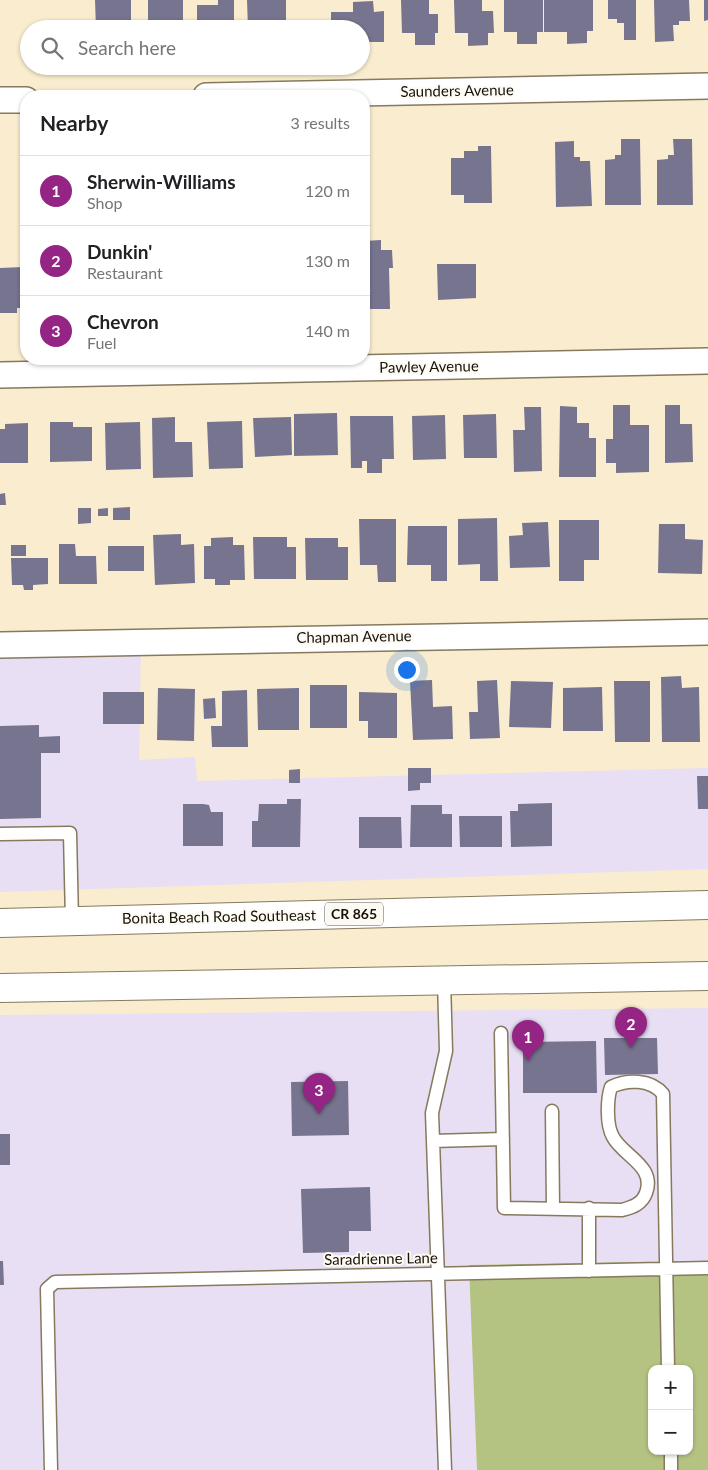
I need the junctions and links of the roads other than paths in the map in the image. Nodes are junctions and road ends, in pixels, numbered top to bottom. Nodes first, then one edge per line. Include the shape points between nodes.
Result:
1 (708, 86) edge
2 (370, 93) edge
3 (0, 100) edge
4 (20, 100) edge
5 (708, 361) edge
6 (0, 375) edge
7 (708, 632) edge
8 (0, 645) edge
9 (0, 834) edge
10 (708, 905) edge
11 (72, 921) junction
12 (0, 923) edge
13 (708, 976) edge
14 (444, 981) junction
15 (0, 988) edge
16 (501, 1033) dead end
17 (552, 1111) dead end
18 (433, 1140) junction
19 (503, 1140) junction
20 (553, 1208) junction
21 (589, 1208) junction
22 (708, 1268) edge
23 (666, 1269) junction
24 (589, 1271) junction
25 (438, 1274) junction
26 (668, 1365) edge
27 (671, 1455) edge
28 (51, 1470) edge
29 (445, 1470) edge
30 (671, 1470) edge

1 - 2 street, Saunders Avenue
3 - 4 street
5 - 6 street, Pawley Avenue
7 - 8 street, Chapman Avenue
9 - 11 lane via 70,833
10 - 11 main road, Bonita Beach Road Southeast / CR 865
11 - 12 main road, Bonita Beach Road Southeast / CR 865
13 - 14 main road
14 - 15 main road
14 - 18 lane via 446,1050 433,1103
16 - 19 lane
17 - 20 lane
18 - 19 lane
18 - 25 lane
19 - 20 lane via 504,1208
20 - 21 lane
21 - 23 lane via 622,1210 634,1207 646,1195 647,1178 643,1168 620,1146 610,1131 609,1094 611,1087 625,1083 647,1082 657,1086 663,1094 665,1127
21 - 24 lane
22 - 23 lane, Saradrienne Lane
23 - 24 lane, Saradrienne Lane
23 - 26 lane
24 - 25 lane, Saradrienne Lane
25 - 28 lane, Saradrienne Lane via 55,1282 47,1289
25 - 29 lane
27 - 30 lane

